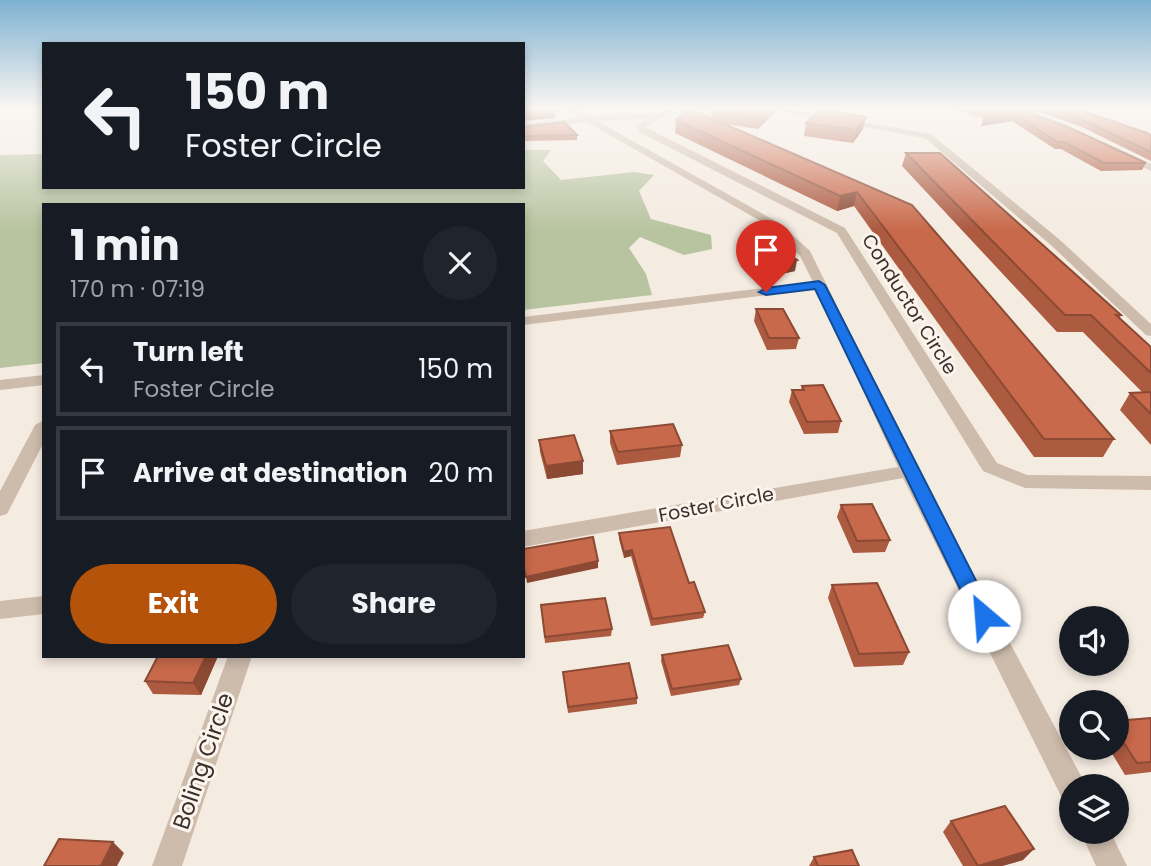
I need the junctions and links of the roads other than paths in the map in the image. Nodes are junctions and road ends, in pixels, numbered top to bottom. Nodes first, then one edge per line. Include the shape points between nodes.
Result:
1 (640, 149) edge
2 (680, 149) edge
3 (944, 149) edge
4 (1118, 152) edge
5 (1151, 168) edge
6 (819, 285) junction
7 (525, 321) edge
8 (1151, 332) edge
9 (42, 380) edge
10 (0, 385) edge
11 (42, 429) edge
12 (909, 471) junction
13 (1151, 483) edge
14 (0, 509) edge
15 (525, 539) edge
16 (42, 605) edge
17 (0, 610) edge
18 (239, 658) edge
19 (1065, 774) edge
20 (1101, 844) edge
21 (167, 866) edge
22 (1112, 866) edge

1 - 6 street via 775,225 806,254
2 - 13 street, Conductor Circle via 841,232 990,467 1024,481
3 - 8 street via 1056,243
4 - 5 street
6 - 7 street
6 - 12 street
9 - 10 street
11 - 14 street
12 - 15 street, Foster Circle
12 - 19 street
16 - 17 street
18 - 21 street, Boling Circle
20 - 22 street

